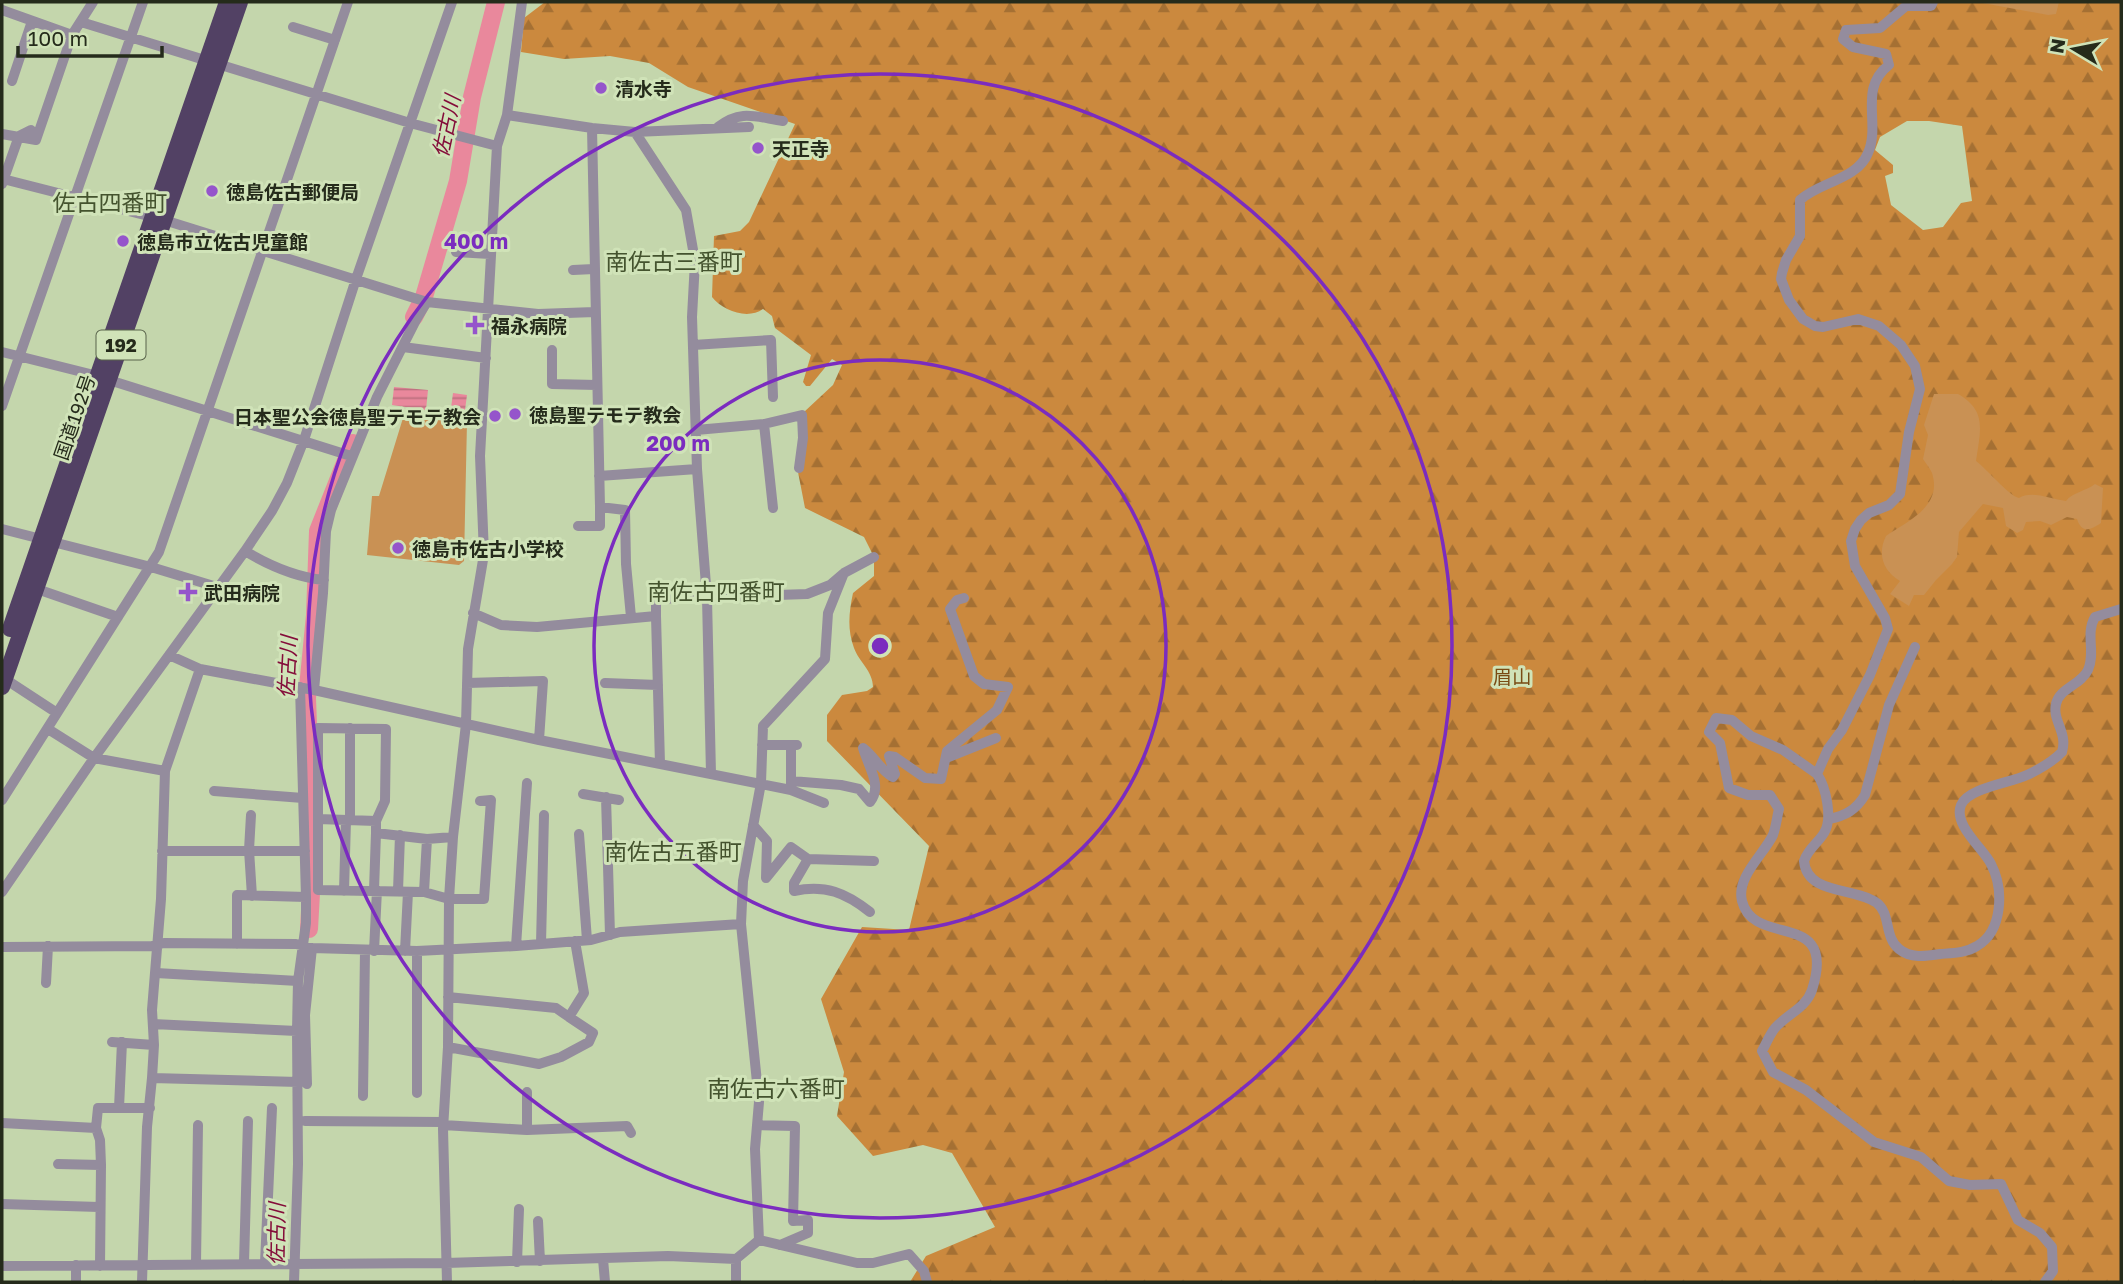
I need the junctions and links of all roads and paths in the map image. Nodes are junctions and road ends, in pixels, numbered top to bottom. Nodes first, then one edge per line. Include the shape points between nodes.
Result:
1 (93, 2) edge
2 (143, 2) edge
3 (227, 2) edge
4 (240, 2) edge
5 (348, 2) edge
6 (452, 2) edge
7 (522, 2) edge
8 (1933, 2) edge
9 (2, 10) edge
10 (32, 21) junction
11 (81, 23) junction
12 (293, 27) dead end
13 (72, 35) junction
14 (130, 39) junction
15 (335, 40) junction
16 (213, 63) junction
17 (12, 81) dead end
18 (317, 94) junction
19 (507, 115) junction
20 (783, 121) dead end
21 (410, 123) junction
22 (718, 127) junction
23 (749, 127) dead end
24 (592, 128) junction
25 (31, 130) dead end
26 (635, 132) junction
27 (2, 134) edge
28 (19, 136) junction
29 (497, 146) junction
30 (3, 182) edge
31 (75, 196) junction
32 (159, 219) junction
33 (263, 250) junction
34 (456, 252) dead end
35 (490, 254) junction
36 (594, 269) junction
37 (573, 270) dead end
38 (356, 279) junction
39 (424, 301) junction
40 (488, 310) junction
41 (595, 312) junction
42 (693, 345) junction
43 (402, 347) junction
44 (2, 352) edge
45 (548, 355) dead end
46 (19, 356) junction
47 (486, 358) junction
48 (104, 378) junction
49 (597, 385) junction
50 (773, 397) dead end
51 (2, 406) edge
52 (209, 410) junction
53 (764, 424) junction
54 (696, 430) junction
55 (304, 440) junction
56 (348, 455) junction
57 (799, 468) dead end
58 (697, 469) junction
59 (599, 476) junction
60 (600, 507) junction
61 (773, 508) dead end
62 (578, 526) dead end
63 (2, 529) edge
64 (47, 540) junction
65 (245, 551) junction
66 (874, 557) dead end
67 (151, 567) junction
68 (844, 573) junction
69 (318, 579) junction
70 (217, 587) junction
71 (37, 589) junction
72 (707, 598) junction
73 (964, 598) dead end
74 (2121, 609) edge
75 (473, 613) junction
76 (656, 616) junction
77 (118, 617) junction
78 (631, 617) junction
79 (1915, 647) dead end
80 (2, 654) edge
81 (169, 655) junction
82 (201, 669) junction
83 (3, 681) edge
84 (605, 682) dead end
85 (467, 683) junction
86 (658, 685) junction
87 (307, 689) junction
88 (57, 713) junction
89 (466, 724) junction
90 (309, 727) junction
91 (351, 728) junction
92 (48, 729) junction
93 (996, 738) dead end
94 (539, 740) junction
95 (762, 745) junction
96 (94, 758) junction
97 (946, 758) junction
98 (660, 764) junction
99 (165, 771) junction
100 (711, 774) junction
101 (1817, 774) junction
102 (527, 783) dead end
103 (761, 783) junction
104 (791, 785) junction
105 (214, 790) dead end
106 (583, 794) dead end
107 (606, 797) junction
108 (303, 799) junction
109 (2, 800) edge
110 (619, 800) dead end
111 (481, 801) dead end
112 (824, 803) dead end
113 (251, 815) dead end
114 (544, 815) dead end
115 (318, 819) junction
116 (1829, 819) junction
117 (348, 820) junction
118 (376, 821) junction
119 (753, 825) junction
120 (376, 833) junction
121 (400, 835) junction
122 (453, 837) junction
123 (427, 839) junction
124 (577, 841) dead end
125 (249, 850) junction
126 (162, 851) junction
127 (305, 851) junction
128 (808, 859) junction
129 (874, 861) dead end
130 (375, 890) junction
131 (344, 891) junction
132 (2, 892) edge
133 (403, 892) junction
134 (424, 892) junction
135 (252, 896) junction
136 (306, 897) junction
137 (449, 899) junction
138 (870, 912) dead end
139 (741, 924) junction
140 (610, 935) junction
141 (581, 941) junction
142 (237, 944) junction
143 (541, 944) junction
144 (158, 945) junction
145 (48, 946) junction
146 (516, 946) junction
147 (2, 947) edge
148 (307, 947) junction
149 (448, 949) junction
150 (369, 951) junction
151 (411, 951) junction
152 (156, 972) junction
153 (298, 981) junction
154 (46, 983) dead end
155 (448, 998) junction
156 (569, 1017) junction
157 (153, 1024) junction
158 (297, 1031) junction
159 (154, 1045) junction
160 (448, 1047) junction
161 (152, 1078) junction
162 (302, 1083) junction
163 (527, 1092) dead end
164 (417, 1093) dead end
165 (363, 1096) dead end
166 (119, 1108) junction
167 (149, 1108) junction
168 (272, 1108) dead end
169 (248, 1121) dead end
170 (306, 1121) dead end
171 (2, 1123) edge
172 (443, 1123) junction
173 (198, 1125) dead end
174 (757, 1125) junction
175 (96, 1128) junction
176 (527, 1130) junction
177 (631, 1133) dead end
178 (58, 1164) dead end
179 (101, 1165) junction
180 (2, 1204) edge
181 (99, 1207) junction
182 (519, 1209) dead end
183 (538, 1221) dead end
184 (759, 1240) junction
185 (779, 1245) junction
186 (603, 1259) junction
187 (736, 1259) junction
188 (540, 1261) junction
189 (516, 1262) junction
190 (196, 1263) junction
191 (244, 1263) junction
192 (265, 1263) junction
193 (298, 1263) junction
194 (446, 1263) junction
195 (142, 1264) junction
196 (76, 1265) junction
197 (2, 1266) edge
198 (100, 1266) junction
199 (76, 1282) edge
200 (142, 1282) edge
201 (294, 1282) edge
202 (447, 1282) edge
203 (604, 1282) edge
204 (736, 1282) edge
205 (927, 1282) edge
206 (2045, 1282) edge

1 - 11 street
2 - 14 street
3 - 16 highway, 国道192号 / 192
4 - 16 highway, 国道192号 / 192
5 - 15 street
6 - 21 street
7 - 19 street
8 - 101 street via 1931,6 1906,6 1880,28 1846,30 1843,38 1853,47 1886,54 1889,65 1878,73 1870,104 1869,153 1855,169 1800,200 1800,236 1782,273 1786,295 1808,323 1823,327 1858,319 1874,323 1901,345 1920,380 1900,494 1861,520 1851,541 1859,576 1888,629 1870,675
9 - 10 street
10 - 13 street
10 - 17 street
11 - 13 street
11 - 14 street
12 - 15 street
13 - 28 street via 36,140
14 - 16 street
14 - 31 street
15 - 18 street
16 - 18 street
16 - 32 highway, 国道192号 / 192
18 - 21 street
18 - 33 street
19 - 24 street
19 - 29 street
20 - 22 street via 744,114
21 - 29 street
21 - 38 street
22 - 23 street
22 - 26 street
24 - 26 street
24 - 36 street
25 - 28 street
26 - 42 street via 686,210 695,261
27 - 28 street
28 - 30 street
29 - 35 street
30 - 31 street
31 - 32 street
31 - 46 street
32 - 33 street
32 - 48 highway, 国道192号 / 192
33 - 38 street
33 - 52 street
34 - 35 street
35 - 40 street
36 - 37 street
36 - 41 street
38 - 39 street
38 - 55 street
39 - 40 street
39 - 43 street
40 - 41 street
40 - 47 street
41 - 49 street
42 - 50 street via 771,340
42 - 54 street
43 - 47 street
43 - 56 street
44 - 46 street
45 - 49 street via 552,384
46 - 48 street
46 - 51 street
47 - 75 street via 480,456 484,545
48 - 52 street
48 - 64 highway, 国道192号 / 192
49 - 59 street
52 - 55 street
52 - 67 street
53 - 54 street
53 - 57 street via 802,415
53 - 61 street
54 - 58 street
55 - 56 street
55 - 65 street via 287,483
56 - 69 street via 326,531
58 - 59 street
58 - 72 street
59 - 60 street
60 - 62 street via 600,526
60 - 78 street via 625,510
63 - 64 street
64 - 67 street
64 - 71 highway, 国道192号 / 192
64 - 80 highway, 国道192号 / 192
65 - 69 street via 271,567
65 - 70 street
66 - 68 street
67 - 70 street
67 - 77 street
68 - 72 street via 830,585 807,594
68 - 95 street via 828,613 825,659 763,726
69 - 87 street
70 - 81 street
71 - 77 street
71 - 83 highway, 国道192号 / 192
72 - 76 street via 656,599
72 - 100 street
73 - 97 street via 950,608 974,676 984,684 1008,687 997,710 947,751
74 - 116 street via 2095,617 2089,668 2057,700 2064,736 2062,752 2028,775 1970,794 1961,806 1964,829 1989,861 1998,883 1996,922 1975,947 1918,956 1906,953 1893,941 1880,905 1811,879 1805,859
75 - 78 street via 501,625 537,627
75 - 85 street
76 - 78 street
76 - 86 street
77 - 88 street
79 - 116 street via 1889,705 1865,795 1844,816
81 - 82 street
81 - 96 street
82 - 87 street
82 - 99 street
83 - 88 street
84 - 86 street
85 - 89 street
85 - 94 street via 543,681
86 - 98 street
87 - 89 street
87 - 90 street
88 - 92 street
89 - 94 street
89 - 122 street
90 - 91 street
90 - 108 street
90 - 115 street
91 - 117 street
91 - 118 street via 386,729 385,801
92 - 96 street
92 - 109 street
93 - 97 street
94 - 98 street
95 - 103 street
95 - 104 street via 794,745
96 - 99 street
96 - 132 street
97 - 104 street via 941,779 925,778 889,756 893,777 863,748 877,786 870,802 859,789 841,785
98 - 100 street
99 - 126 street
100 - 103 street
101 - 116 street
101 - 206 street via 1732,720 1716,718 1709,732 1720,743 1729,788 1748,795 1770,795 1779,809 1774,833 1742,883 1742,901 1751,918 1773,929 1792,931 1810,943 1819,960 1811,993 1775,1027 1762,1051 1773,1072 1806,1090 1874,1142 1922,1157 1949,1181 2001,1184 2018,1220 2040,1233 2052,1247 2053,1271
102 - 146 street
103 - 104 street
103 - 119 street
104 - 112 street
105 - 108 street
106 - 107 street
107 - 110 street
107 - 140 street
108 - 127 street
111 - 137 street via 491,800 484,900
113 - 125 street
114 - 143 street
115 - 117 street
115 - 131 street via 318,890
117 - 118 street
117 - 131 street
118 - 120 street
119 - 128 street via 767,841 766,878 791,847
119 - 139 street
120 - 121 street
120 - 130 street
121 - 123 street
121 - 133 street
122 - 123 street
122 - 137 street
123 - 134 street
124 - 141 street
125 - 126 street
125 - 127 street
125 - 135 street
126 - 144 street
127 - 136 street
128 - 129 street
128 - 138 street via 794,891 812,887 850,896
130 - 131 street
130 - 133 street
130 - 150 street
133 - 134 street
133 - 151 street
134 - 137 street
135 - 136 street
135 - 142 street via 237,895
136 - 148 street
137 - 149 street
139 - 140 street
139 - 174 street via 758,1084
140 - 141 street
141 - 143 street
141 - 156 street via 584,993
142 - 144 street
142 - 148 street
143 - 146 street
144 - 145 street
144 - 152 street
145 - 147 street
145 - 154 street
146 - 149 street
148 - 150 street
148 - 153 street
148 - 162 street
149 - 151 street
149 - 155 street
150 - 151 street
150 - 165 street
151 - 164 street
152 - 153 street
152 - 157 street
153 - 158 street
155 - 156 street via 556,1008
155 - 160 street
156 - 160 street via 593,1033 589,1042 539,1064
157 - 158 street
157 - 159 street
158 - 162 street
159 - 161 street
159 - 166 street via 117,1042
160 - 172 street
161 - 162 street
161 - 167 street
162 - 193 street
163 - 176 street
166 - 167 street
166 - 175 street via 98,1108
167 - 195 street
168 - 192 street
169 - 191 street
170 - 172 street
171 - 175 street
172 - 176 street
172 - 194 street
173 - 190 street
174 - 184 street
174 - 185 street via 795,1126 793,1221 808,1220 808,1233
175 - 179 street
176 - 177 street via 627,1126
178 - 179 street
179 - 181 street
180 - 181 street
181 - 198 street
182 - 189 street
183 - 188 street
184 - 185 street
184 - 187 street
185 - 205 street via 857,1264 909,1254
186 - 187 street
186 - 188 street
186 - 203 street
187 - 204 street
188 - 189 street
189 - 194 street
190 - 191 street
190 - 195 street
191 - 192 street
192 - 193 street
193 - 194 street
193 - 201 street
194 - 202 street
195 - 198 street
195 - 200 street
196 - 197 street
196 - 198 street
196 - 199 street

